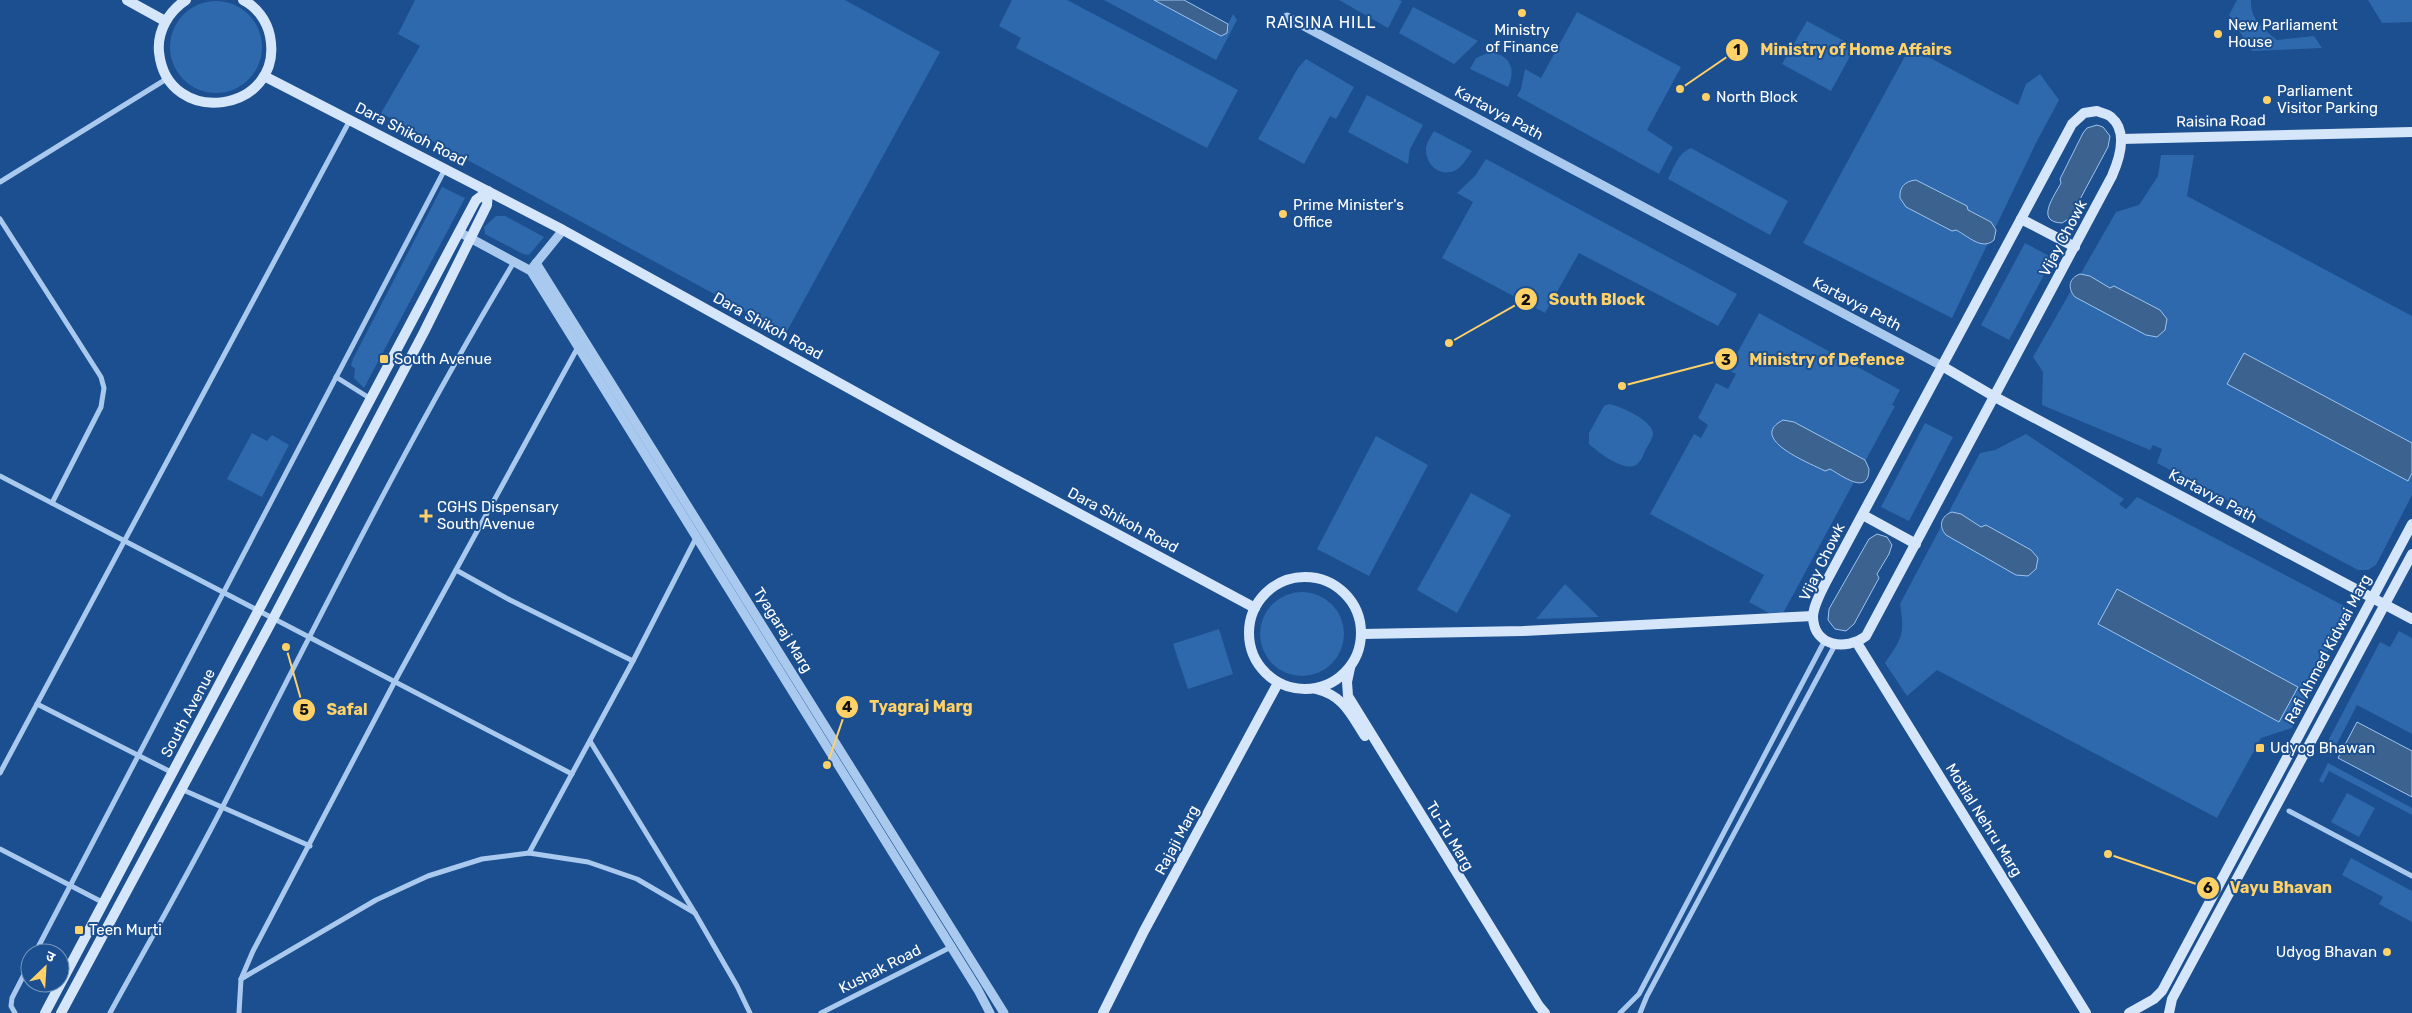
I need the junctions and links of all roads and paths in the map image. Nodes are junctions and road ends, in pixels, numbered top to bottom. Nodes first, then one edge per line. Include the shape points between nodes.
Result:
1 (127, 0) edge
2 (186, 0) edge
3 (244, 0) edge
4 (1287, 17) dead end
5 (166, 21) junction
6 (264, 76) junction
7 (168, 78) junction
8 (350, 119) junction
9 (2412, 132) edge
10 (2121, 139) junction
11 (445, 168) junction
12 (0, 182) edge
13 (488, 190) junction
14 (0, 218) edge
15 (2021, 219) junction
16 (564, 230) junction
17 (459, 232) junction
18 (471, 238) junction
19 (2075, 247) junction
20 (514, 262) junction
21 (536, 262) junction
22 (531, 271) junction
23 (578, 347) junction
24 (1942, 366) junction
25 (336, 377) junction
26 (1995, 396) junction
27 (371, 400) junction
28 (0, 476) edge
29 (52, 503) junction
30 (1862, 515) junction
31 (2412, 524) edge
32 (696, 538) junction
33 (124, 541) junction
34 (1916, 544) junction
35 (2412, 554) edge
36 (456, 570) junction
37 (223, 594) junction
38 (2373, 598) junction
39 (2386, 604) junction
40 (1255, 608) junction
41 (259, 612) junction
42 (1813, 616) junction
43 (2412, 618) edge
44 (273, 619) junction
45 (1362, 634) junction
46 (308, 638) junction
47 (1825, 640) junction
48 (1857, 643) junction
49 (1835, 645) junction
50 (633, 661) junction
51 (1350, 668) junction
52 (394, 683) junction
53 (1278, 683) junction
54 (1316, 688) junction
55 (37, 704) junction
56 (590, 741) junction
57 (138, 756) junction
58 (0, 773) edge
59 (173, 773) junction
60 (572, 774) junction
61 (181, 790) junction
62 (222, 808) junction
63 (2289, 811) dead end
64 (310, 846) junction
65 (0, 849) edge
66 (529, 853) junction
67 (2412, 876) edge
68 (70, 886) junction
69 (104, 903) junction
70 (695, 913) junction
71 (40, 943) edge
72 (951, 947) junction
73 (241, 979) junction
74 (20, 982) edge
75 (15, 1013) edge
76 (45, 1013) edge
77 (61, 1013) edge
78 (110, 1013) edge
79 (239, 1013) edge
80 (750, 1013) edge
81 (820, 1013) edge
82 (990, 1013) edge
83 (1004, 1013) edge
84 (1103, 1013) edge
85 (1536, 1013) edge
86 (1545, 1013) edge
87 (1620, 1013) edge
88 (1640, 1013) edge
89 (2086, 1013) edge
90 (2129, 1013) edge
91 (2169, 1013) edge

1 - 5 main road
2 - 5 main road
3 - 6 main road via 258,12 269,32 271,54
4 - 24 street, Kartavya Path
5 - 7 main road via 160,35 159,50
6 - 7 main road via 244,96 217,104 189,97
6 - 8 main road, Dara Shikoh Road
7 - 12 street
8 - 11 main road, Dara Shikoh Road
8 - 33 street
9 - 10 main road, Raisina Road
10 - 15 main road, Vijay Chowk via 2111,117 2097,111 2077,117
10 - 19 main road, Vijay Chowk via 2120,158
11 - 13 main road, Dara Shikoh Road
11 - 25 street
13 - 16 main road, Dara Shikoh Road
13 - 17 main road, South Avenue via 476,200
13 - 18 main road, South Avenue via 487,205
14 - 29 street via 101,377 104,388 101,407
15 - 19 main road
15 - 24 main road, Vijay Chowk
16 - 21 street
16 - 40 main road, Dara Shikoh Road via 955,447
17 - 18 street
17 - 27 main road, South Avenue
18 - 20 street
18 - 44 main road, South Avenue
19 - 26 main road, Vijay Chowk
20 - 22 street
20 - 46 street via 457,359
21 - 22 street
21 - 83 street, Tyagaraj Marg
22 - 23 street, Tyagaraj Marg
23 - 32 street, Tyagaraj Marg
23 - 36 street
24 - 26 main road, Kartavya Path
24 - 30 main road, Vijay Chowk
25 - 27 street
25 - 37 street
26 - 34 main road, Vijay Chowk
26 - 38 main road, Kartavya Path
27 - 41 main road, South Avenue
28 - 29 street
29 - 33 street
30 - 34 main road
30 - 42 main road, Vijay Chowk via 1825,584
31 - 38 main road, Rafi Ahmed Kidwai Marg
32 - 50 street
32 - 72 street, Tyagaraj Marg
33 - 37 street
33 - 55 street
34 - 48 main road, Vijay Chowk via 1872,627
35 - 39 main road, Rafi Ahmed Kidwai Marg
36 - 50 street
36 - 52 street
37 - 41 street
37 - 57 street
38 - 39 main road, Kartavya Path
38 - 90 main road, Rafi Ahmed Kidwai Marg via 2162,991
39 - 43 main road, Kartavya Path
39 - 91 main road, Rafi Ahmed Kidwai Marg via 2172,999
40 - 45 main road via 1263,595 1275,586 1304,577 1319,578 1345,593 1357,607
40 - 53 main road via 1249,625 1250,644 1260,667
41 - 44 street
41 - 59 main road, South Avenue
42 - 45 main road
42 - 47 main road, Vijay Chowk
44 - 46 street
44 - 61 main road, South Avenue
45 - 51 main road
46 - 52 street
46 - 62 street
47 - 49 main road
47 - 87 street via 1639,994
48 - 49 main road
48 - 89 main road, Motilal Nehru Marg
49 - 88 street
50 - 56 street
51 - 54 main road via 1335,681
51 - 86 main road, Tu-Tu Marg via 1348,696
52 - 60 street
52 - 64 street
53 - 54 main road via 1297,689
53 - 84 main road, Rajaji Marg
54 - 85 main road, Tu-Tu Marg via 1332,692 1349,711
55 - 57 street
55 - 58 street
56 - 60 street
56 - 70 street
57 - 59 street
57 - 68 street
59 - 69 main road, South Avenue
60 - 66 street
61 - 62 street
61 - 77 main road, South Avenue
62 - 64 street
62 - 78 street
63 - 67 street
64 - 73 street
65 - 68 street
66 - 70 street via 588,862 637,878
66 - 73 street via 482,859 428,876 376,900
68 - 69 street
68 - 71 street
69 - 76 main road, South Avenue
70 - 80 street
72 - 81 street, Kushak Road
72 - 82 street, Tyagaraj Marg
73 - 79 street
74 - 75 street via 12,998 11,1006

